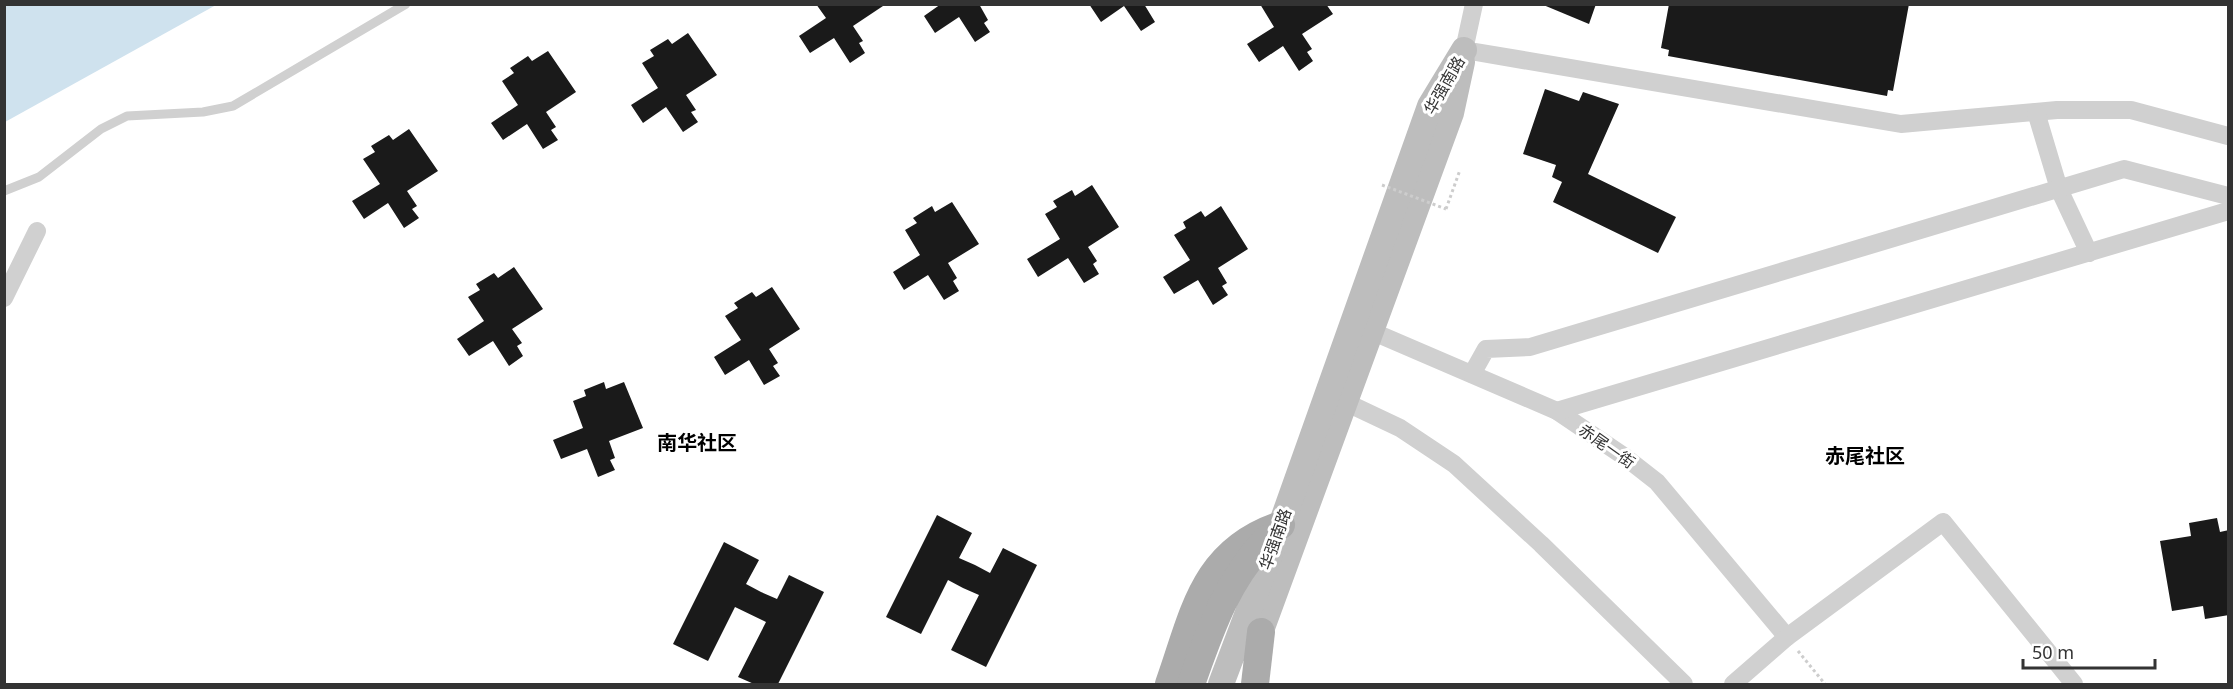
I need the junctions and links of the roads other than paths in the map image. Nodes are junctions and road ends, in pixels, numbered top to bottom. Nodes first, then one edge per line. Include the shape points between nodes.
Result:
1 (406, 4) edge
2 (1474, 4) edge
3 (1464, 50) junction
4 (2036, 112) junction
5 (2229, 136) edge
6 (2059, 189) junction
7 (4, 191) edge
8 (2229, 196) edge
9 (2229, 211) edge
10 (37, 231) dead end
11 (2089, 253) junction
12 (4, 298) edge
13 (1371, 331) junction
14 (1472, 374) junction
15 (1344, 402) junction
16 (1557, 411) junction
17 (1281, 525) junction
18 (1261, 632) junction
19 (1787, 638) junction
20 (1745, 681) edge
21 (1169, 684) edge
22 (1191, 684) edge
23 (1221, 684) edge
24 (1241, 684) edge
25 (1255, 684) edge
26 (1684, 684) edge
27 (2074, 684) edge

1 - 7 lane via 233,106 203,112 127,116 102,129 39,177
2 - 3 street
3 - 4 street via 1901,124
3 - 13 main road, 华强南路 via 1451,113
3 - 17 main road, 华强南路 via 1430,106
4 - 5 street via 2131,110
4 - 6 street
6 - 8 street via 2124,169
6 - 11 street
6 - 14 street via 1530,347 1486,349
9 - 11 street
10 - 12 street
11 - 16 street
13 - 14 street, 赤尾一街
13 - 15 main road, 华强南路
14 - 16 street, 赤尾一街
15 - 18 main road, 华强南路
15 - 26 street via 1400,428 1454,464
16 - 19 street, 赤尾一街 via 1657,482
17 - 21 main road via 1240,543 1213,572
17 - 22 main road via 1231,584
17 - 23 main road, 华强南路
18 - 24 main road, 华强南路
18 - 25 main road
19 - 20 street
19 - 27 street via 1943,522

